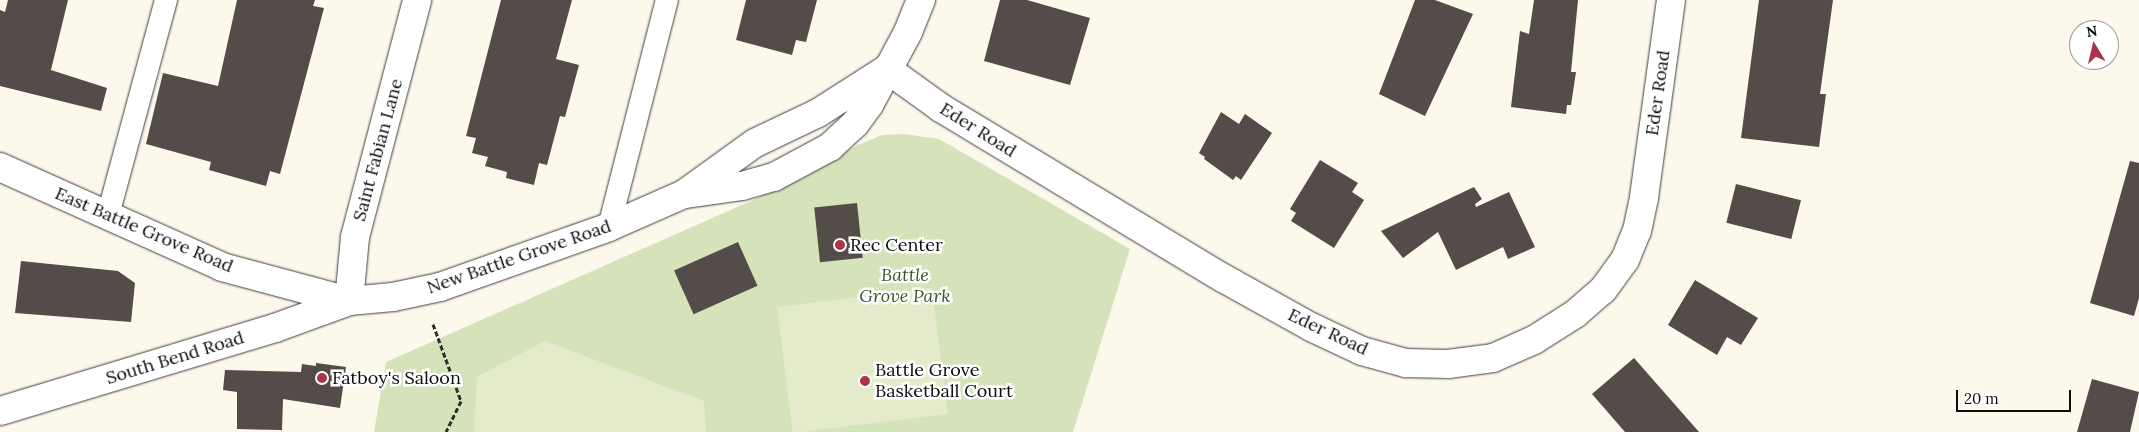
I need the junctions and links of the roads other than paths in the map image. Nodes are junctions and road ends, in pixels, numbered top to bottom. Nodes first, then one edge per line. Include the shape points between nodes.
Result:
1 (166, 0) edge
2 (417, 0) edge
3 (667, 0) edge
4 (921, 0) edge
5 (1671, 0) edge
6 (887, 69) junction
7 (0, 167) edge
8 (684, 194) junction
9 (108, 216) junction
10 (609, 227) junction
11 (349, 301) junction
12 (0, 410) edge

1 - 9 lane
2 - 11 street, Saint Fabian Lane via 355,237
3 - 10 lane
4 - 6 street, New Battle Grove Road
5 - 6 street, Eder Road via 1644,196 1637,231 1625,260 1603,290 1575,314 1534,340 1493,358 1448,364 1406,363 1371,354 1312,327 1223,278 949,113
6 - 8 street, New Battle Grove Road via 818,113 755,143
6 - 8 street, New Battle Grove Road via 869,105 855,124 830,147 774,177 742,186
7 - 9 street, East Battle Grove Road
8 - 10 street, New Battle Grove Road
9 - 11 street, East Battle Grove Road via 222,267
10 - 11 street, New Battle Grove Road via 440,287 393,297
11 - 12 street, South Bend Road via 275,328

